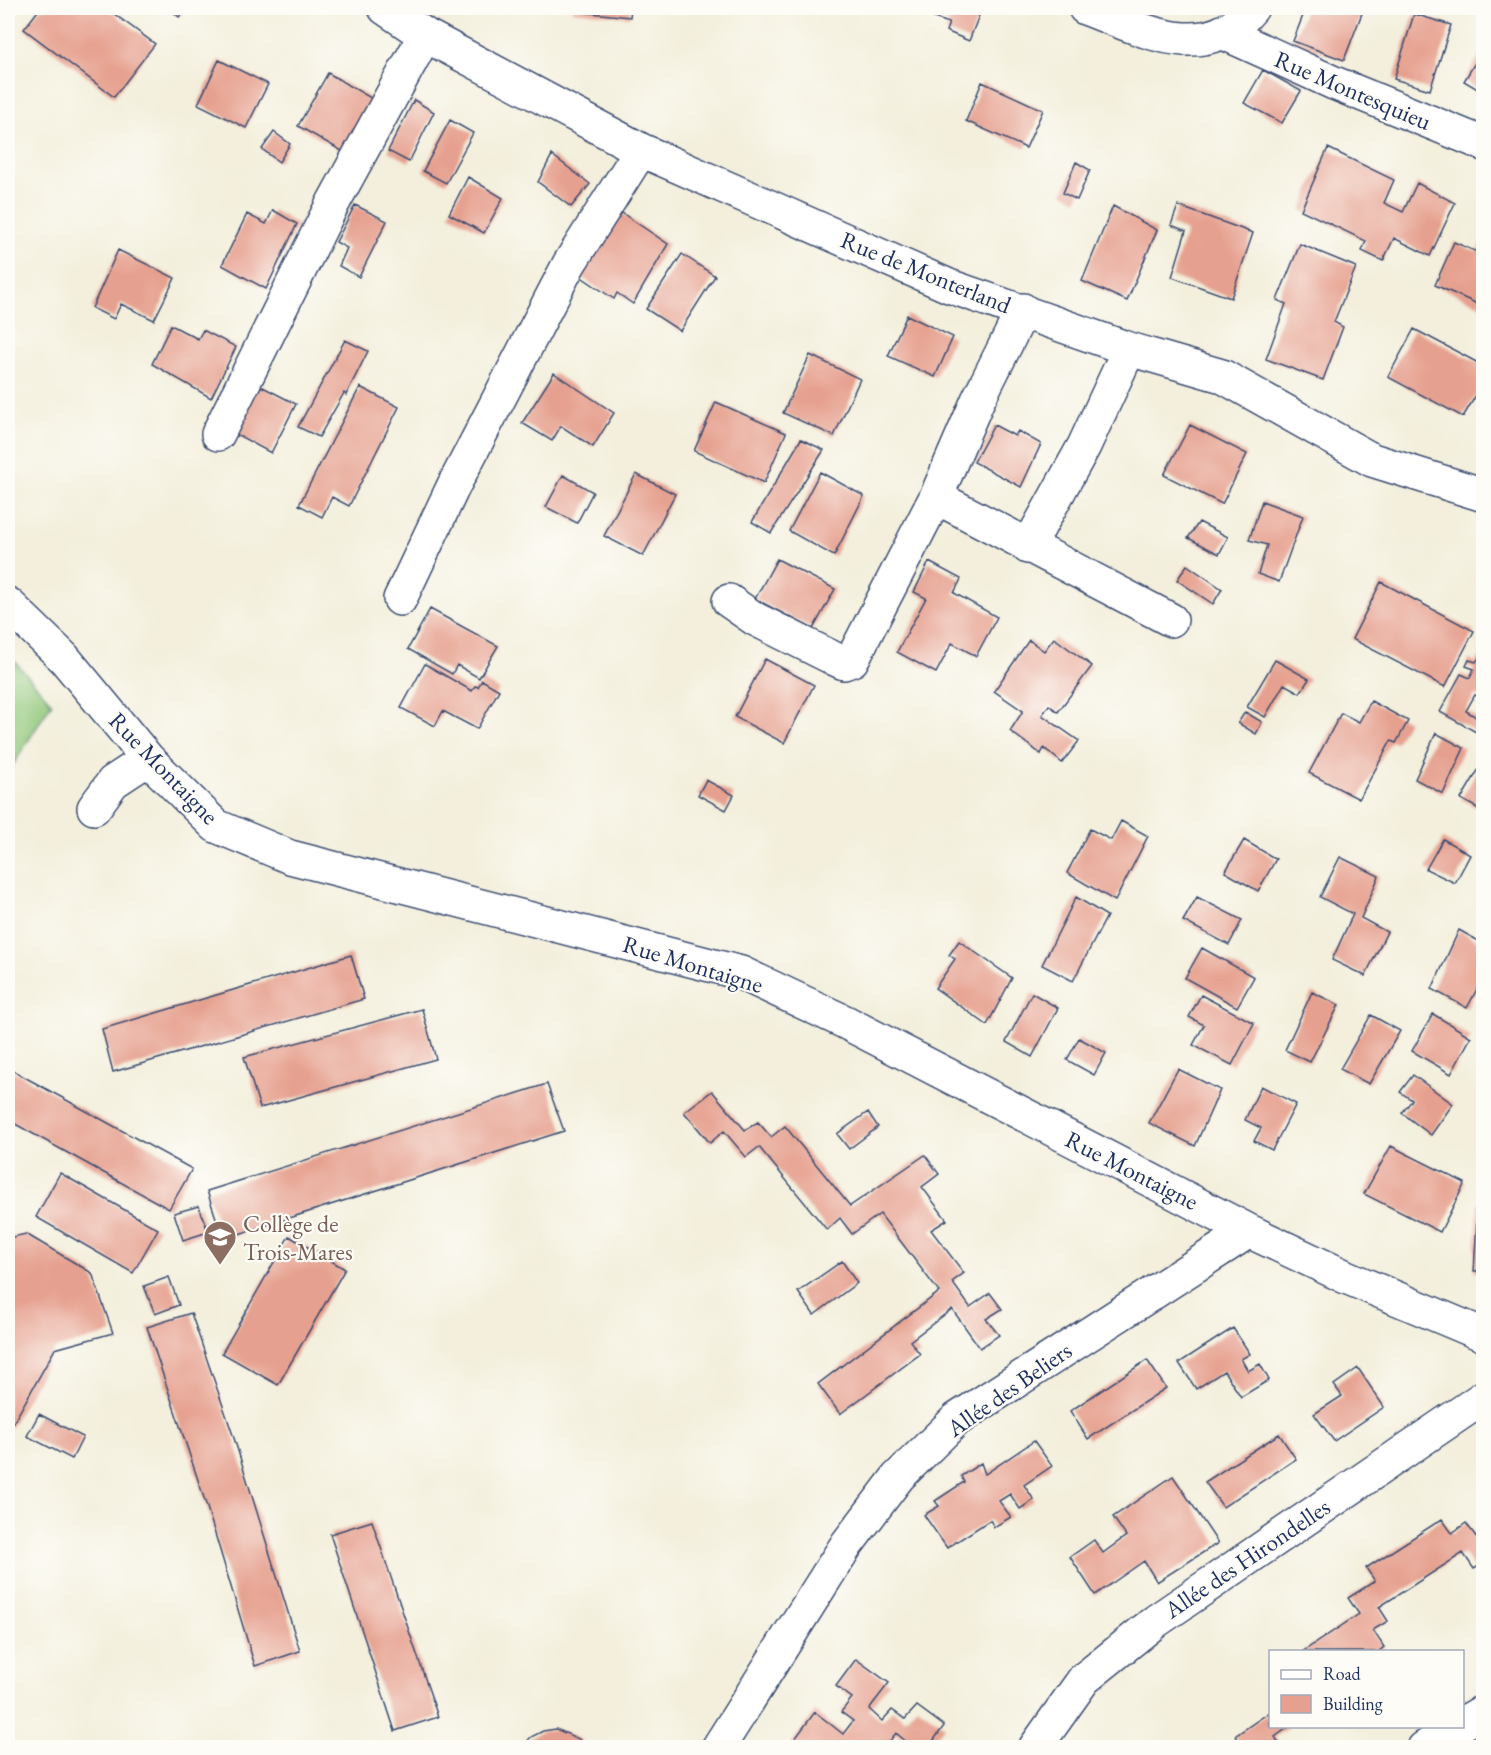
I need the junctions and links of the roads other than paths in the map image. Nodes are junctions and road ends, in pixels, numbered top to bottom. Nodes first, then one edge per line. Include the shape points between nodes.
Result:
1 (385, 8) edge
2 (1085, 8) edge
3 (1252, 8) edge
4 (1224, 33) junction
5 (425, 35) junction
6 (1484, 144) edge
7 (641, 150) junction
8 (1023, 310) junction
9 (1129, 349) junction
10 (218, 434) dead end
11 (1484, 495) edge
12 (936, 497) junction
13 (1028, 547) junction
14 (400, 599) dead end
15 (729, 601) dead end
16 (8, 604) edge
17 (1171, 620) dead end
18 (148, 759) junction
19 (94, 808) dead end
20 (1249, 1231) junction
21 (1484, 1335) edge
22 (1484, 1397) edge
23 (1484, 1711) edge
24 (1464, 1723) edge
25 (1455, 1728) edge
26 (718, 1748) edge
27 (1035, 1748) edge
28 (1424, 1748) edge

1 - 5 street, Rue de Monterland
2 - 4 street via 1172,39 1200,39
3 - 4 street
4 - 6 street, Rue Montesquieu
5 - 7 street, Rue de Monterland
5 - 10 street via 333,203
7 - 8 street, Rue de Monterland via 949,286
7 - 14 street via 569,264 454,485
8 - 9 street, Rue de Monterland
8 - 12 street
9 - 11 street, Rue de Monterland via 1222,376 1372,460
9 - 13 street via 1084,446
12 - 13 street
12 - 15 street via 852,660 844,663 835,659 754,619
13 - 17 street
16 - 18 street, Rue Montaigne via 64,658
18 - 19 street via 113,782
18 - 20 street, Rue Montaigne via 216,826 290,857 741,973 845,1022
20 - 21 street, Rue Montaigne
20 - 26 street, Allée des Beliers via 957,1419 898,1477 847,1544
22 - 27 street, Allée des Hirondelles via 1156,1621 1084,1679
23 - 24 street
25 - 28 street

